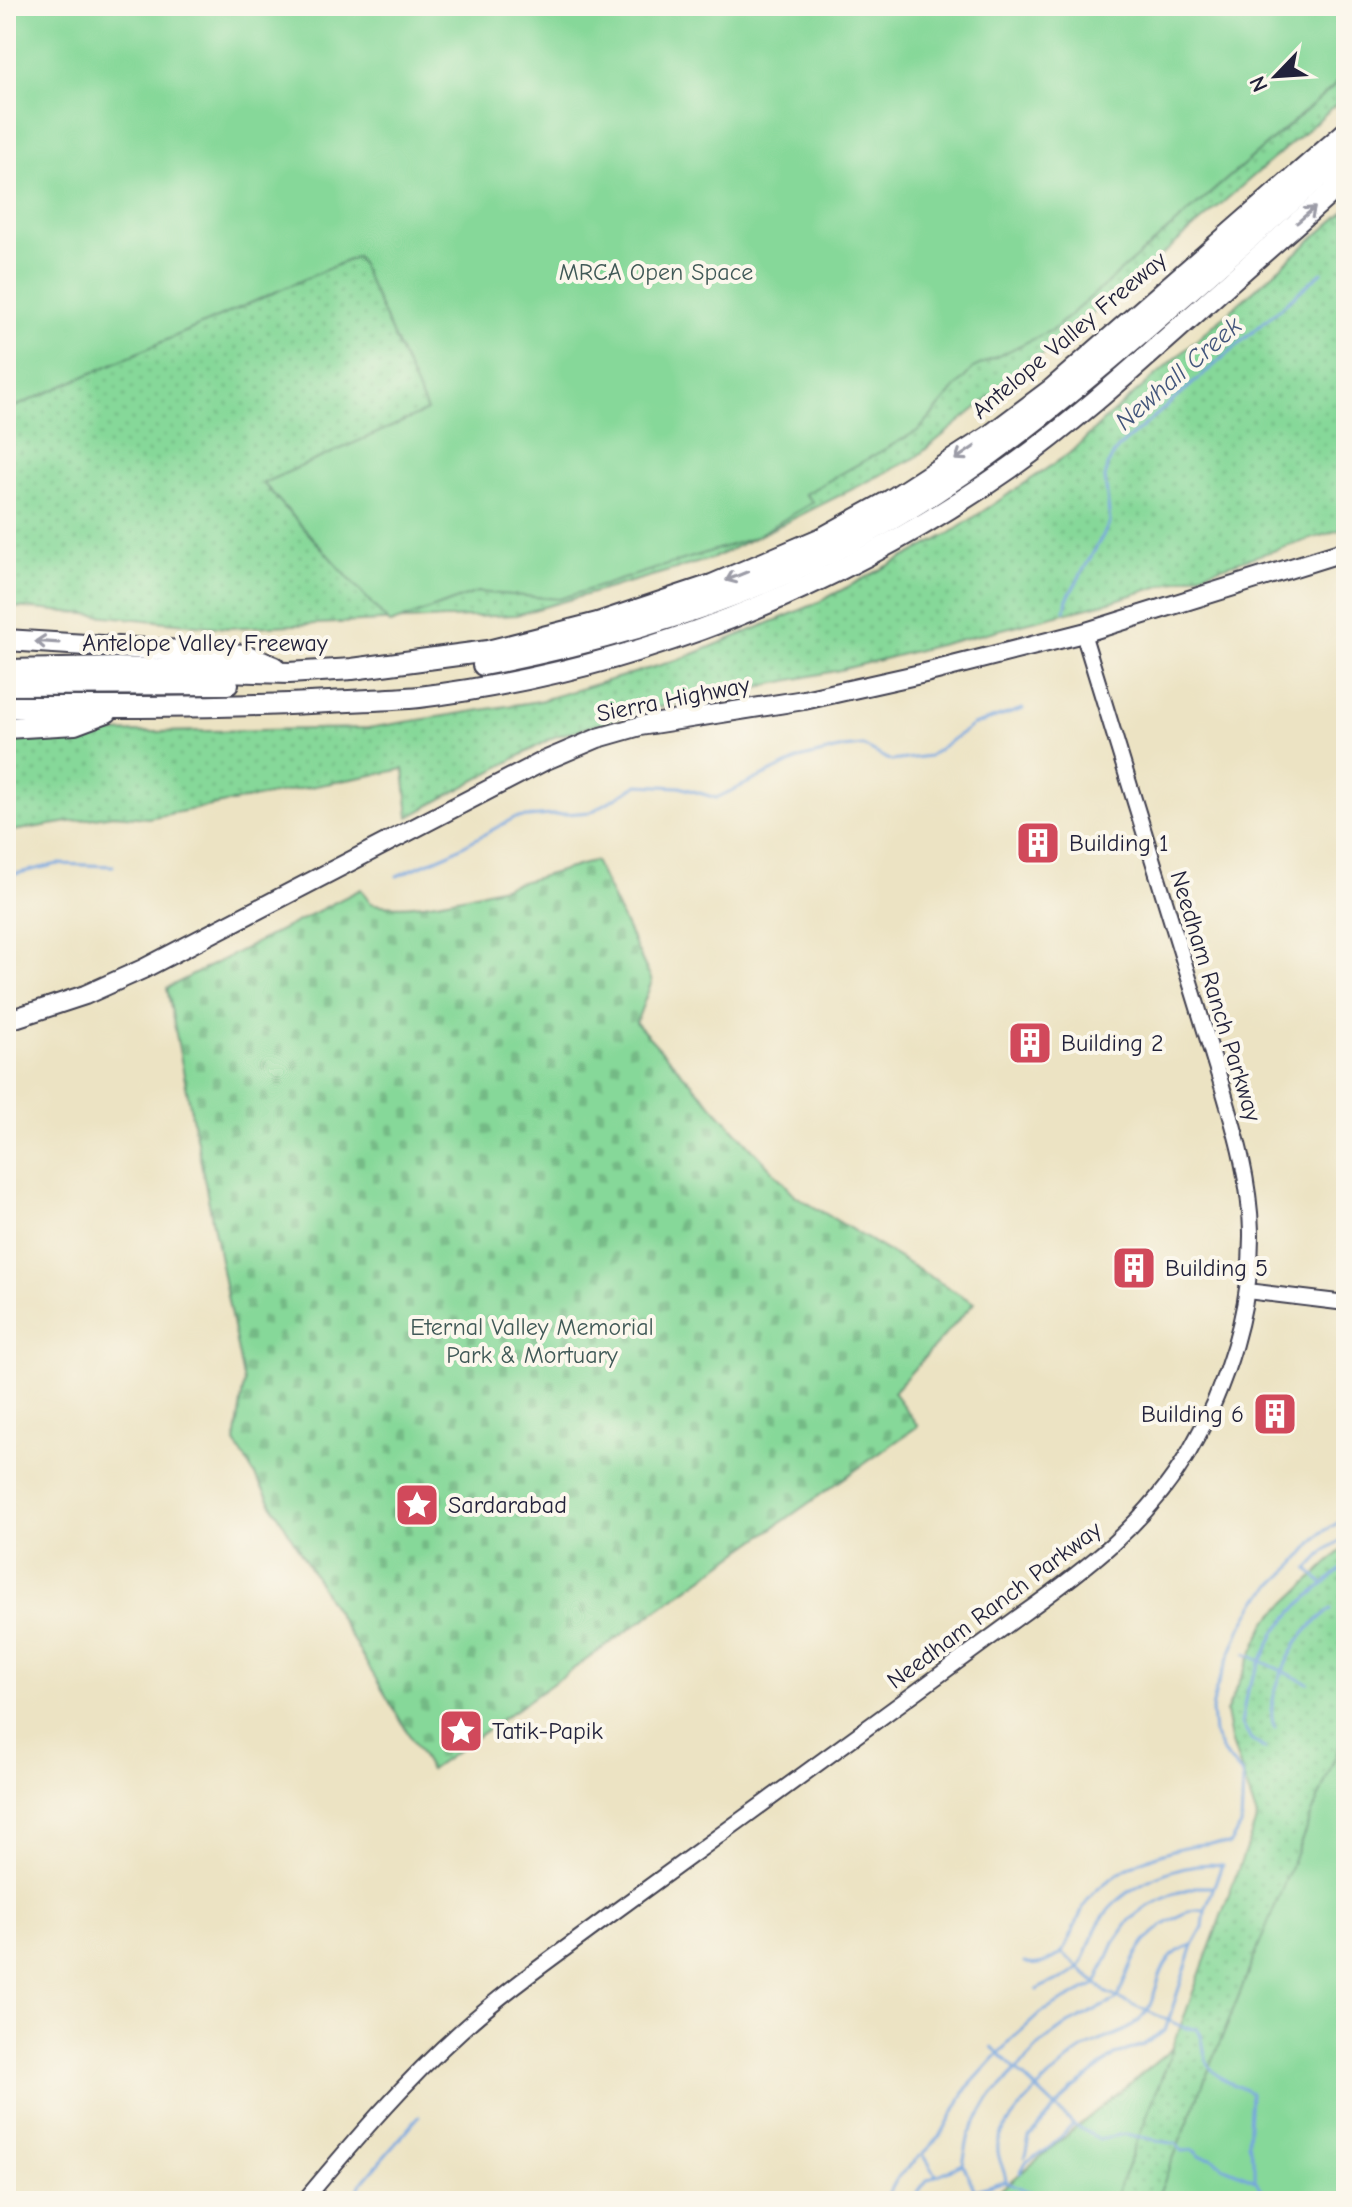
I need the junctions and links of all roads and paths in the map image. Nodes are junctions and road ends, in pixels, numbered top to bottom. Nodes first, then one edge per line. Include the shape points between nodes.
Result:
1 (1346, 132) edge
2 (1346, 154) edge
3 (1346, 179) edge
4 (1266, 250) junction
5 (1346, 551) edge
6 (1083, 633) junction
7 (7, 639) edge
8 (6, 670) edge
9 (289, 673) junction
10 (6, 685) edge
11 (6, 694) edge
12 (6, 707) edge
13 (118, 707) junction
14 (6, 728) edge
15 (6, 1021) edge
16 (1247, 1291) junction
17 (1346, 1303) edge
18 (304, 2201) edge

1 -> 9 highway, Antelope Valley Freeway via 1019,415 924,480 822,538 677,598 564,632 488,651
2 - 10 highway via 1023,432 899,515 818,559 722,600 524,657 378,680
4 -> 3 highway
4 - 11 highway via 1249,250 1078,401 978,476 813,570 687,622 500,672 380,688
4 - 13 highway via 1111,388 1012,467 874,553 766,605 611,658 455,692 268,705
5 - 6 main road, Sierra Highway
6 - 15 main road, Sierra Highway via 844,691 662,721 598,738 143,969
6 - 16 street, Needham Ranch Parkway via 1237,1136 1251,1227
9 -> 7 highway via 245,655
8 - 9 highway, Antelope Valley Freeway
12 - 13 highway
13 - 14 highway via 75,724
16 - 17 street
16 - 18 street, Needham Ranch Parkway via 1210,1413 1171,1479 1118,1541 466,2026

